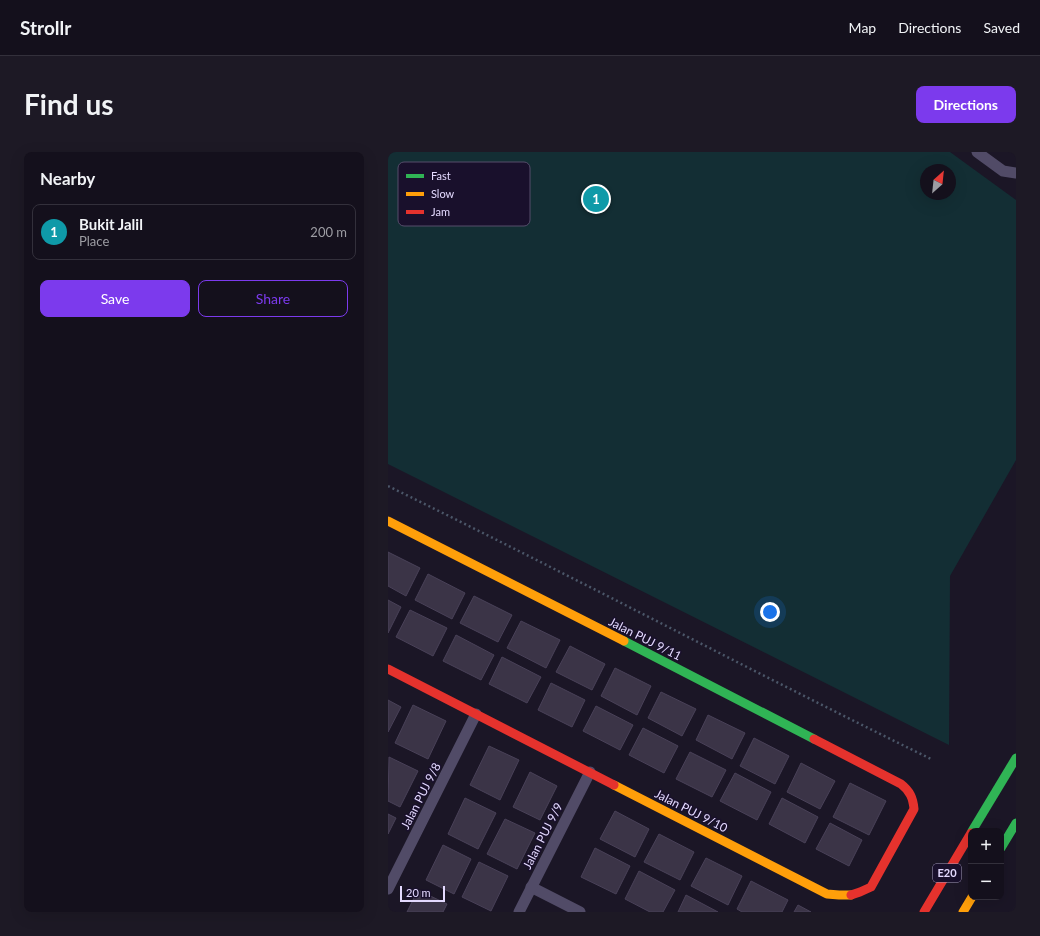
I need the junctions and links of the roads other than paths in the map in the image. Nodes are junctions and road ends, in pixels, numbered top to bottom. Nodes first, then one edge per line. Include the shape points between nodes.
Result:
1 (977, 152) edge
2 (1016, 173) edge
3 (388, 521) edge
4 (388, 669) edge
5 (476, 714) junction
6 (1016, 758) edge
7 (590, 772) junction
8 (892, 778) joint
9 (1016, 823) edge
10 (974, 828) edge
11 (968, 839) edge
12 (1004, 843) edge
13 (531, 887) junction
14 (388, 889) edge
15 (970, 900) edge
16 (519, 912) edge
17 (580, 912) edge
18 (924, 912) edge
19 (964, 912) edge

1 - 2 street via 1003,171
3 - 8 main road, Jalan PUJ 9/11
4 - 5 main road, Jalan PUJ 9/10
5 - 7 main road, Jalan PUJ 9/10
5 - 14 street, Jalan PUJ 9/8
6 - 10 main road, E20
7 - 8 main road, Jalan PUJ 9/10 via 827,894 839,896 861,893 871,887 914,809 913,799 908,790
7 - 13 street, Jalan PUJ 9/9
9 - 12 main road
11 - 18 main road, E20
13 - 16 street, Jalan PUJ 9/9
13 - 17 street
15 - 19 main road

